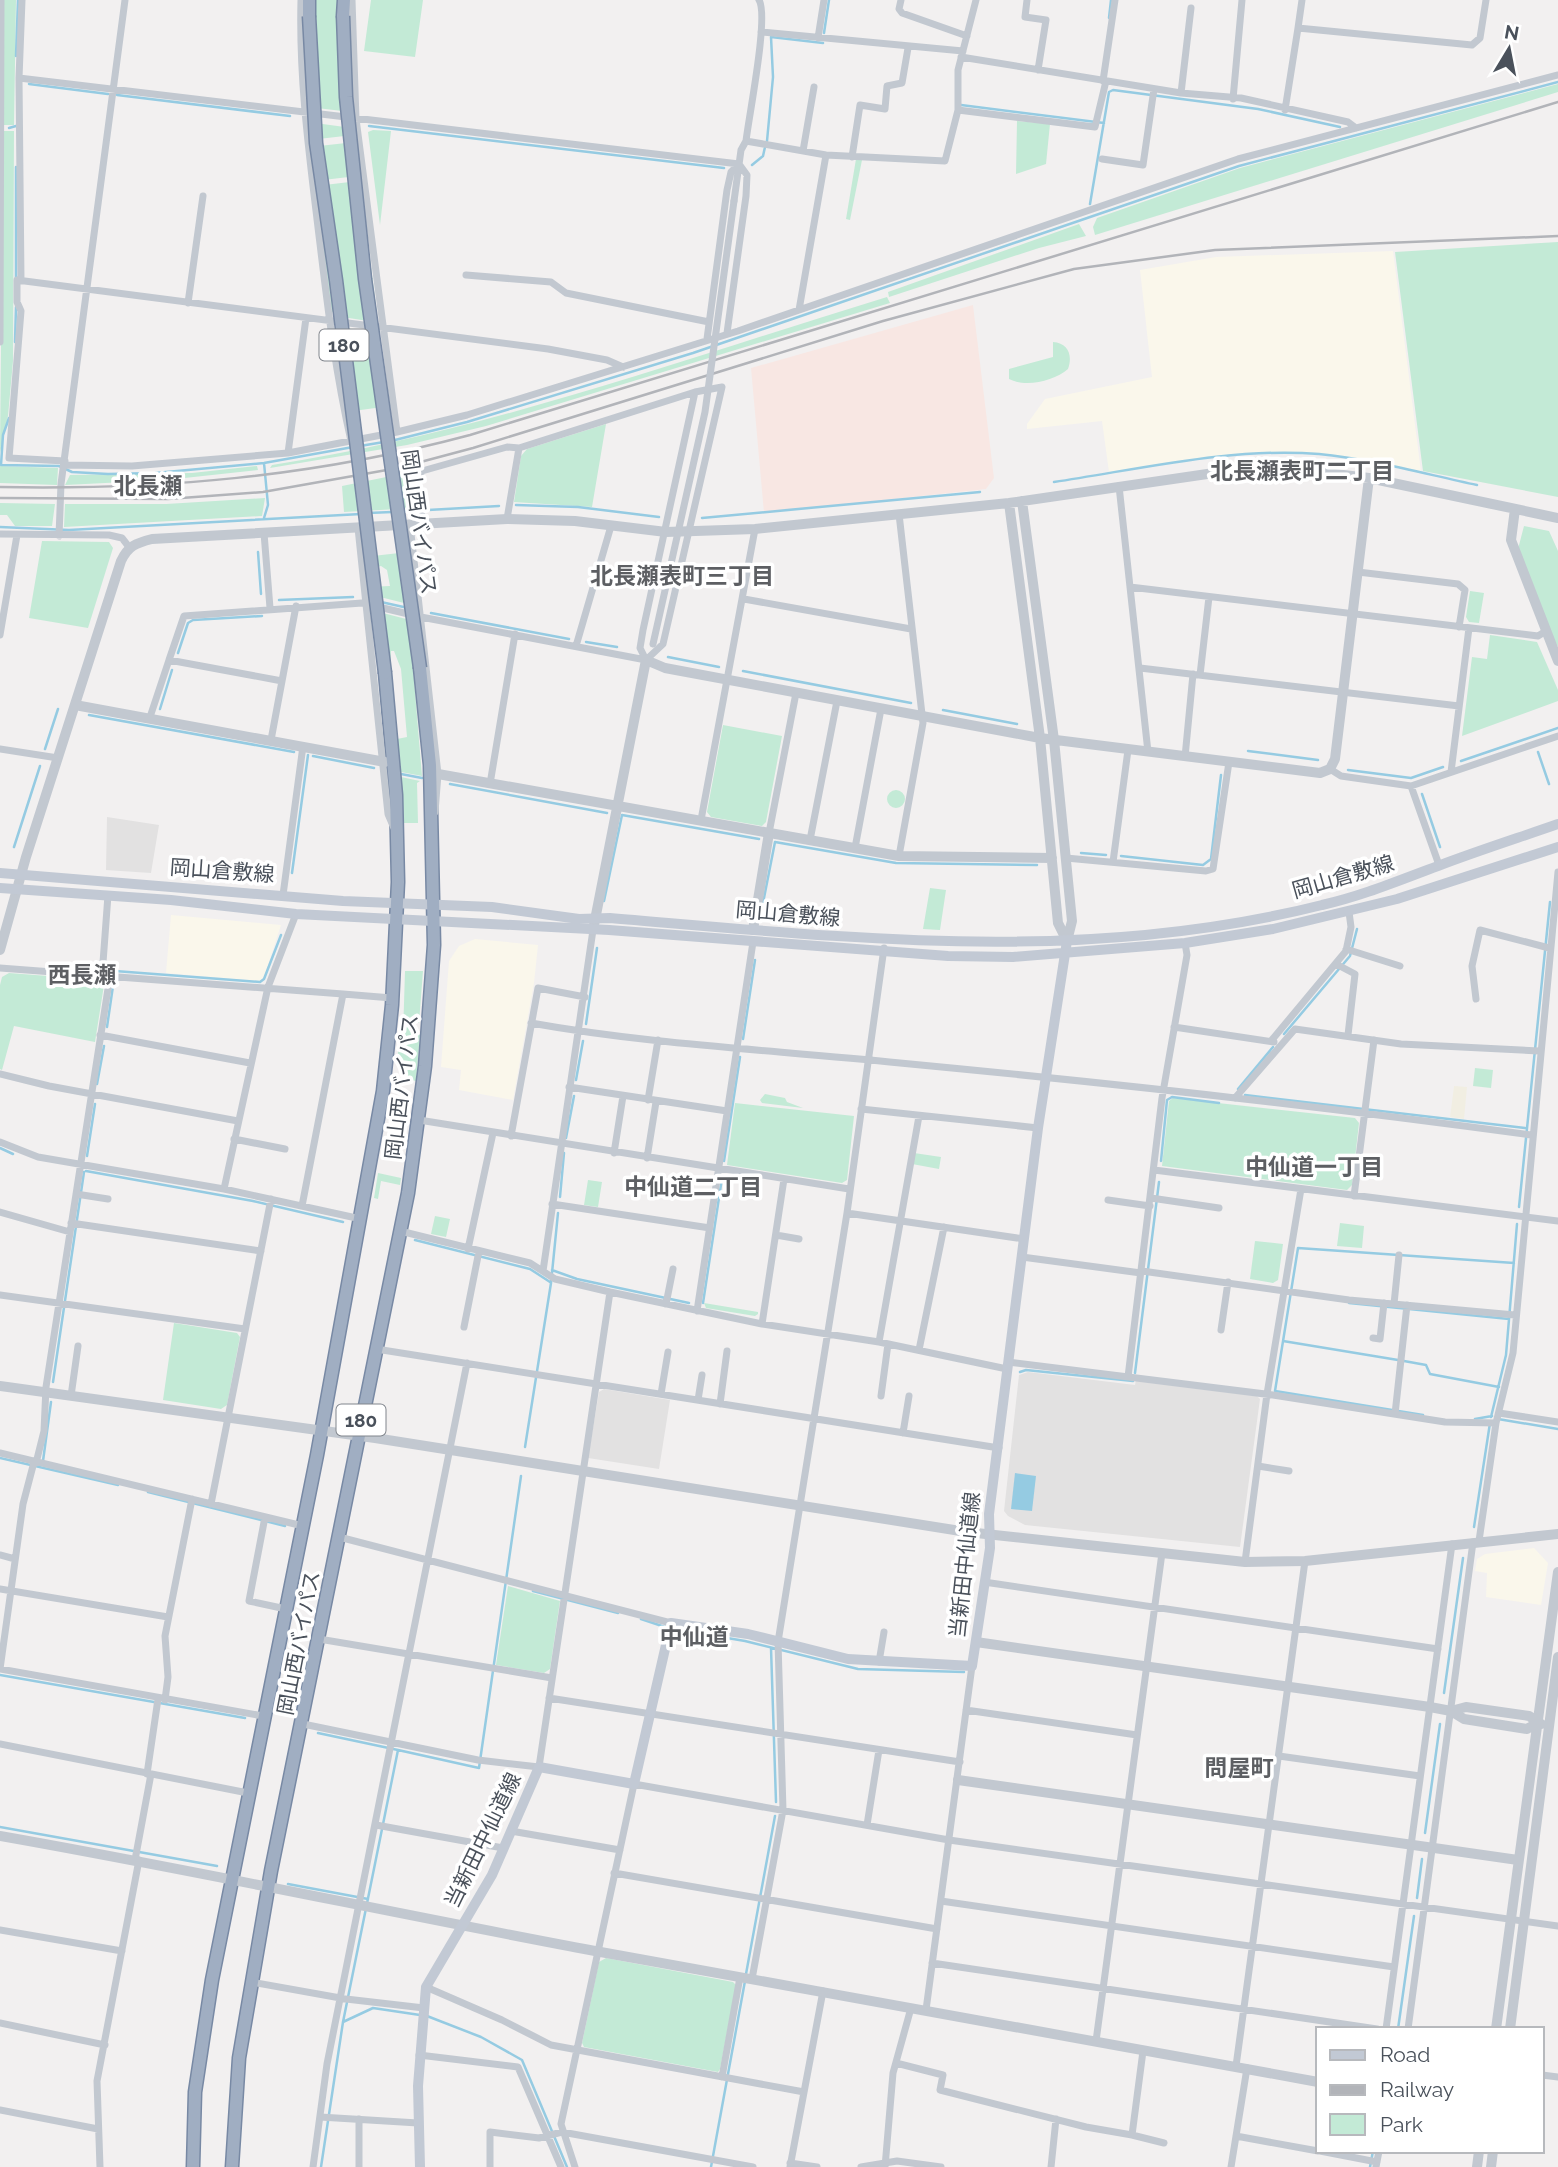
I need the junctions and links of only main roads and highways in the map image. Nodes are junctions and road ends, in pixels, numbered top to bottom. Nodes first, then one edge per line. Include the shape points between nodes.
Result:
1 (309, 0) edge
2 (344, 0) edge
3 (1558, 824) edge
4 (1558, 847) edge
5 (0, 873) edge
6 (0, 888) edge
7 (397, 903) junction
8 (431, 904) junction
9 (397, 920) junction
10 (432, 922) junction
11 (1067, 941) junction
12 (884, 946) junction
13 (1066, 955) junction
14 (193, 2167) edge
15 (232, 2167) edge
16 (420, 2167) edge

1 - 7 highway, 岡山西バイパス / 180, bridge via 316,143 385,673 398,839
2 - 8 highway, 岡山西バイパス / 180, bridge via 346,97 365,279 430,765
3 - 11 main road, 岡山倉敷線 via 1346,899 1272,916
4 - 13 main road, 岡山倉敷線 via 1349,912 1185,943
5 - 7 main road, 岡山倉敷線
6 - 9 main road, 岡山倉敷線
7 - 8 main road, 岡山倉敷線
7 - 9 highway, 岡山西バイパス / 180
8 - 10 highway, 岡山西バイパス / 180
8 - 12 main road, 岡山倉敷線 via 753,930
9 - 10 main road, 岡山倉敷線
9 - 14 highway, 岡山西バイパス / 180 via 383,1091 200,2051
10 - 12 main road, 岡山倉敷線
10 - 15 highway, 岡山西バイパス / 180 via 431,1007 419,1120 251,1982 234,2096
11 - 12 main road, 岡山倉敷線
11 - 13 main road, 当新田中仙道線
12 - 13 main road, 岡山倉敷線 via 974,958
13 - 16 main road, 当新田中仙道線 via 1038,1128 972,1666 848,1659 778,1647 748,1634 671,1627 634,1784 539,1768 492,1875 426,1987

